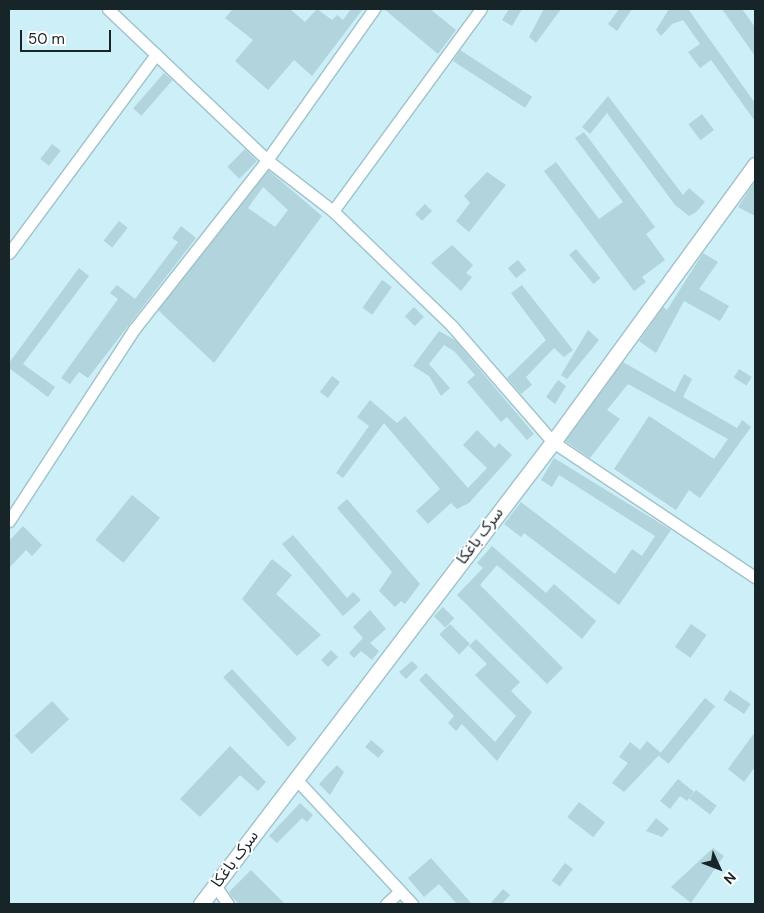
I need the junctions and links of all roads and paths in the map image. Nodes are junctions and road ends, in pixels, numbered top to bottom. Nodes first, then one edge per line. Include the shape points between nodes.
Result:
1 (108, 9) edge
2 (374, 9) edge
3 (481, 9) edge
4 (156, 54) junction
5 (267, 160) junction
6 (755, 165) edge
7 (333, 211) junction
8 (9, 253) edge
9 (553, 442) junction
10 (9, 521) edge
11 (755, 577) edge
12 (296, 779) junction
13 (215, 885) junction
14 (400, 891) junction
15 (200, 904) edge
16 (228, 904) edge
17 (386, 904) edge
18 (412, 904) edge

1 - 4 street
2 - 5 street
3 - 7 street
4 - 5 street
4 - 8 street
5 - 7 street
5 - 10 street via 135,328
6 - 9 street, سرک باغکا
7 - 9 street via 452,326
9 - 11 street
9 - 12 street, سرک باغکا
12 - 13 street, سرک باغکا
12 - 14 street
13 - 15 street, سرک باغکا
13 - 16 street
14 - 17 street
14 - 18 street

